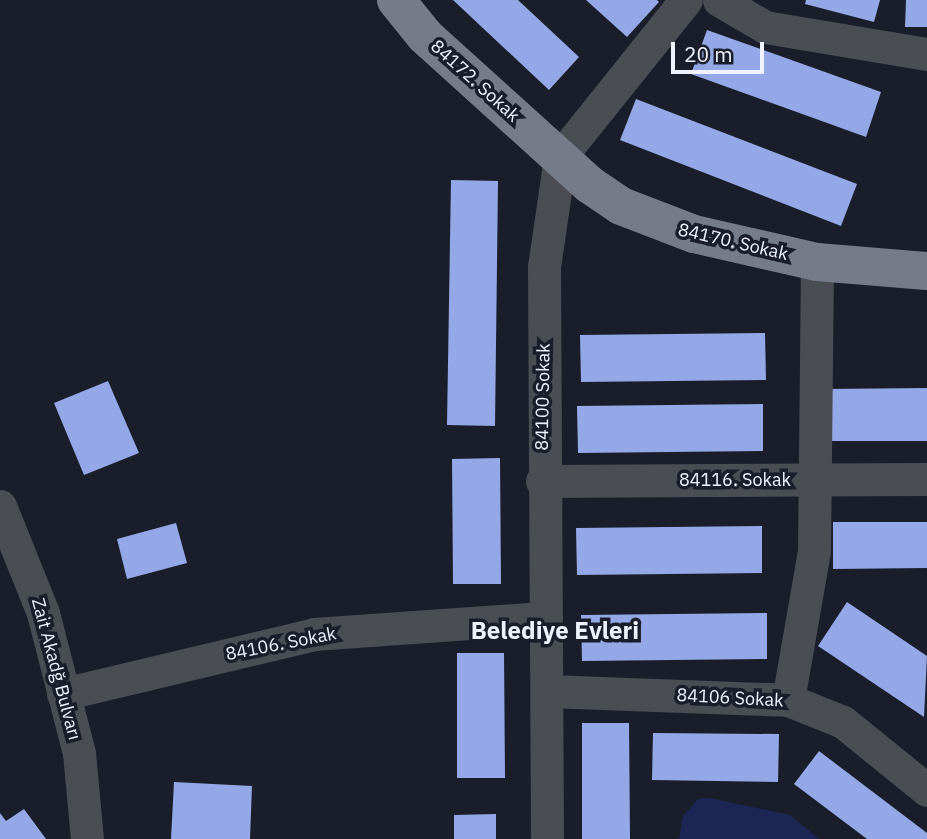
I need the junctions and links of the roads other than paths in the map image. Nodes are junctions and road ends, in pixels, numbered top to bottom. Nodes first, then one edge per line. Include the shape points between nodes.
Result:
1 (396, 0) edge
2 (687, 0) edge
3 (719, 0) edge
4 (927, 54) edge
5 (560, 157) junction
6 (817, 262) junction
7 (927, 271) edge
8 (813, 479) junction
9 (927, 479) edge
10 (542, 481) junction
11 (0, 506) edge
12 (545, 618) junction
13 (547, 691) junction
14 (63, 694) junction
15 (788, 700) junction
16 (927, 790) edge
17 (87, 839) edge
18 (547, 839) edge

1 - 5 main road, 84172. Sokak via 425,36
2 - 5 street
3 - 4 street via 765,27
5 - 6 main road, 84170. Sokak via 590,185 658,224
5 - 10 street, 84100 Sokak via 544,267
6 - 7 main road, 84170. Sokak
6 - 8 street
8 - 9 street, 84116. Sokak
8 - 10 street, 84116. Sokak
8 - 15 street via 811,584
10 - 12 street, 84100 Sokak
11 - 14 street, Zait Akadğ Bulvarı via 43,613
12 - 13 street, 84100 Sokak
12 - 14 street, 84106. Sokak via 314,634
13 - 15 street, 84106 Sokak
13 - 18 street, 84100 Sokak
14 - 17 street, Zait Akadğ Bulvarı via 79,753
15 - 16 street, 84106 Sokak via 843,722

